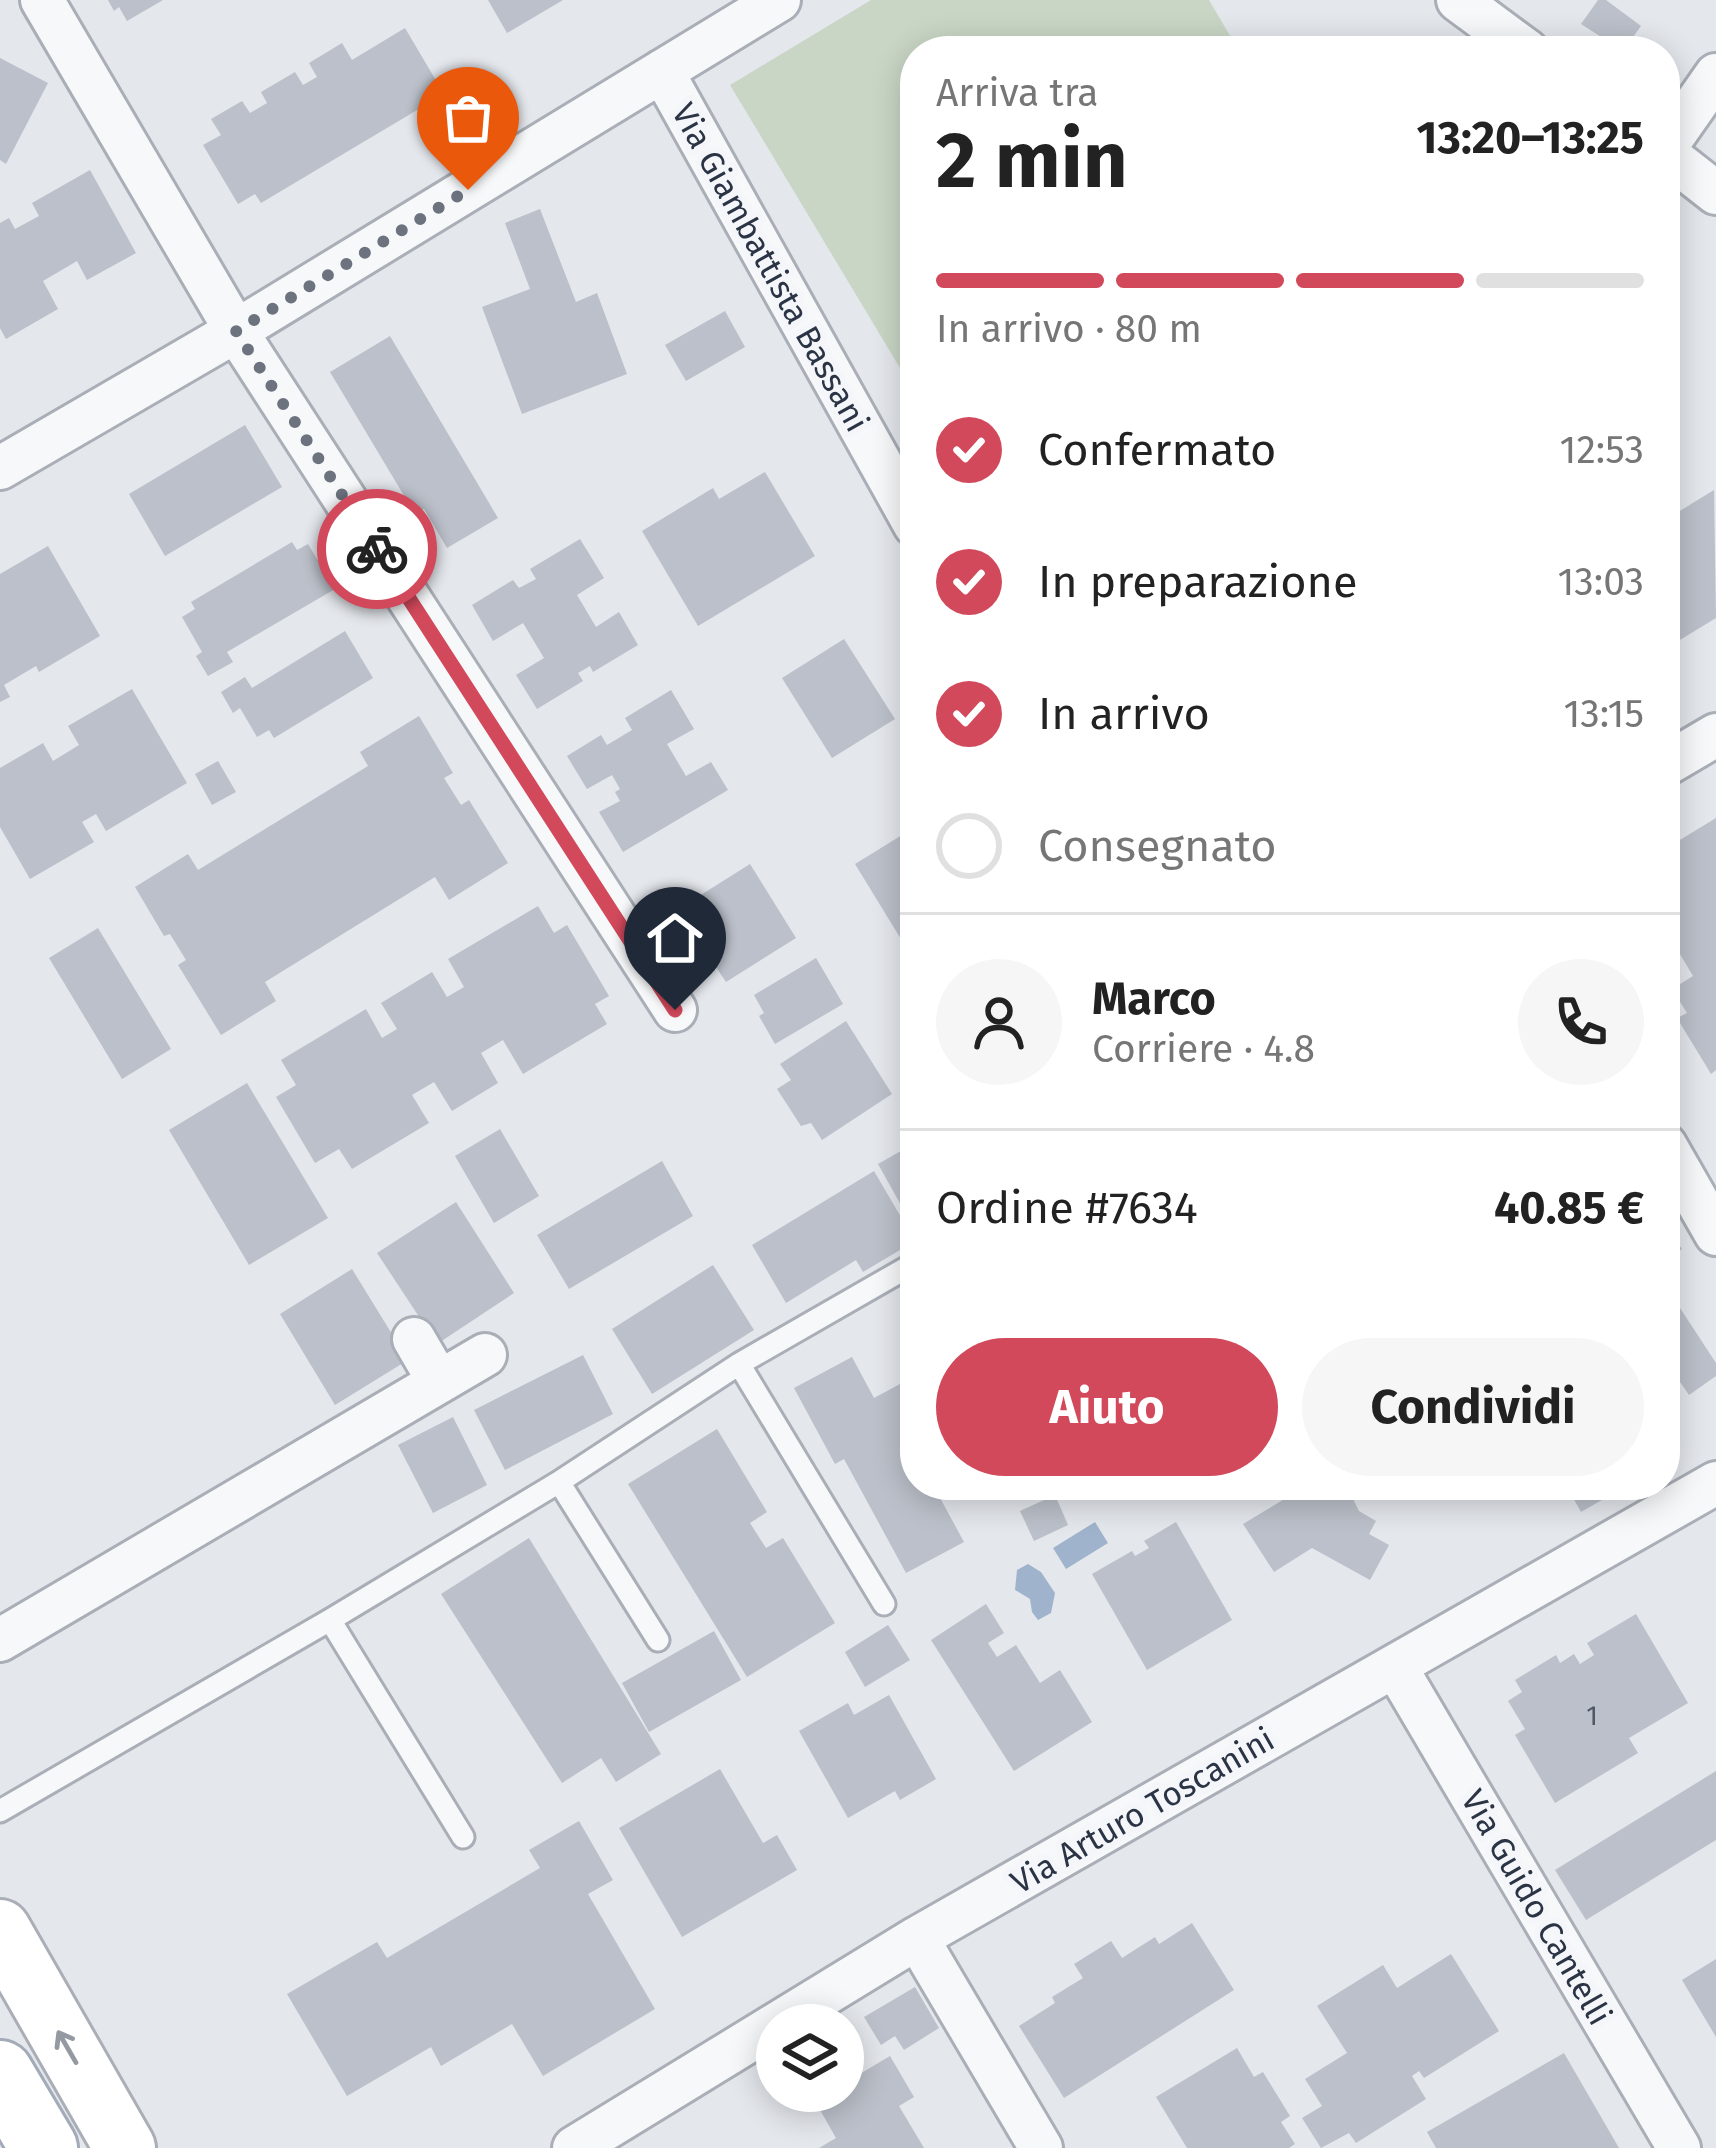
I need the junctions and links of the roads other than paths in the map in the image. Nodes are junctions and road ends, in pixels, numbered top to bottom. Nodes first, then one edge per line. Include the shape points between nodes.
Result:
1 (42, 0) edge
2 (779, 0) edge
3 (1458, 0) edge
4 (1507, 36) edge
5 (662, 71) junction
6 (1716, 75) edge
7 (1680, 128) edge
8 (1680, 163) edge
9 (1716, 193) edge
10 (236, 331) junction
11 (0, 468) edge
12 (900, 498) edge
13 (1716, 735) edge
14 (1680, 756) edge
15 (675, 1010) dead end
16 (1680, 1171) edge
17 (1716, 1234) edge
18 (900, 1272) edge
19 (414, 1339) dead end
20 (485, 1355) dead end
21 (739, 1364) junction
22 (440, 1382) junction
23 (560, 1482) junction
24 (1716, 1483) edge
25 (884, 1604) dead end
26 (330, 1620) junction
27 (0, 1640) edge
28 (658, 1640) dead end
29 (1395, 1666) junction
30 (0, 1811) edge
31 (463, 1837) dead end
32 (0, 1930) edge
33 (917, 1939) junction
34 (0, 2074) edge
35 (44, 2148) edge
36 (125, 2148) edge
37 (574, 2148) edge
38 (1041, 2148) edge
39 (1679, 2148) edge

1 - 10 street
2 - 5 street
3 - 4 street
5 - 10 street
5 - 12 street, Via Giambattista Bassani
6 - 7 street
8 - 9 street
10 - 11 street
10 - 15 street
13 - 14 street
16 - 17 street
18 - 21 lane
19 - 22 street
20 - 22 street
21 - 23 lane
21 - 25 lane
22 - 27 street
23 - 26 lane
23 - 28 lane
24 - 29 street, Via Arturo Toscanini
26 - 30 lane
26 - 31 lane
29 - 33 street, Via Arturo Toscanini
29 - 39 street, Via Guido Cantelli
36 -> 32 street
33 - 37 street, Via Arturo Toscanini
33 - 38 street
34 - 35 main road

